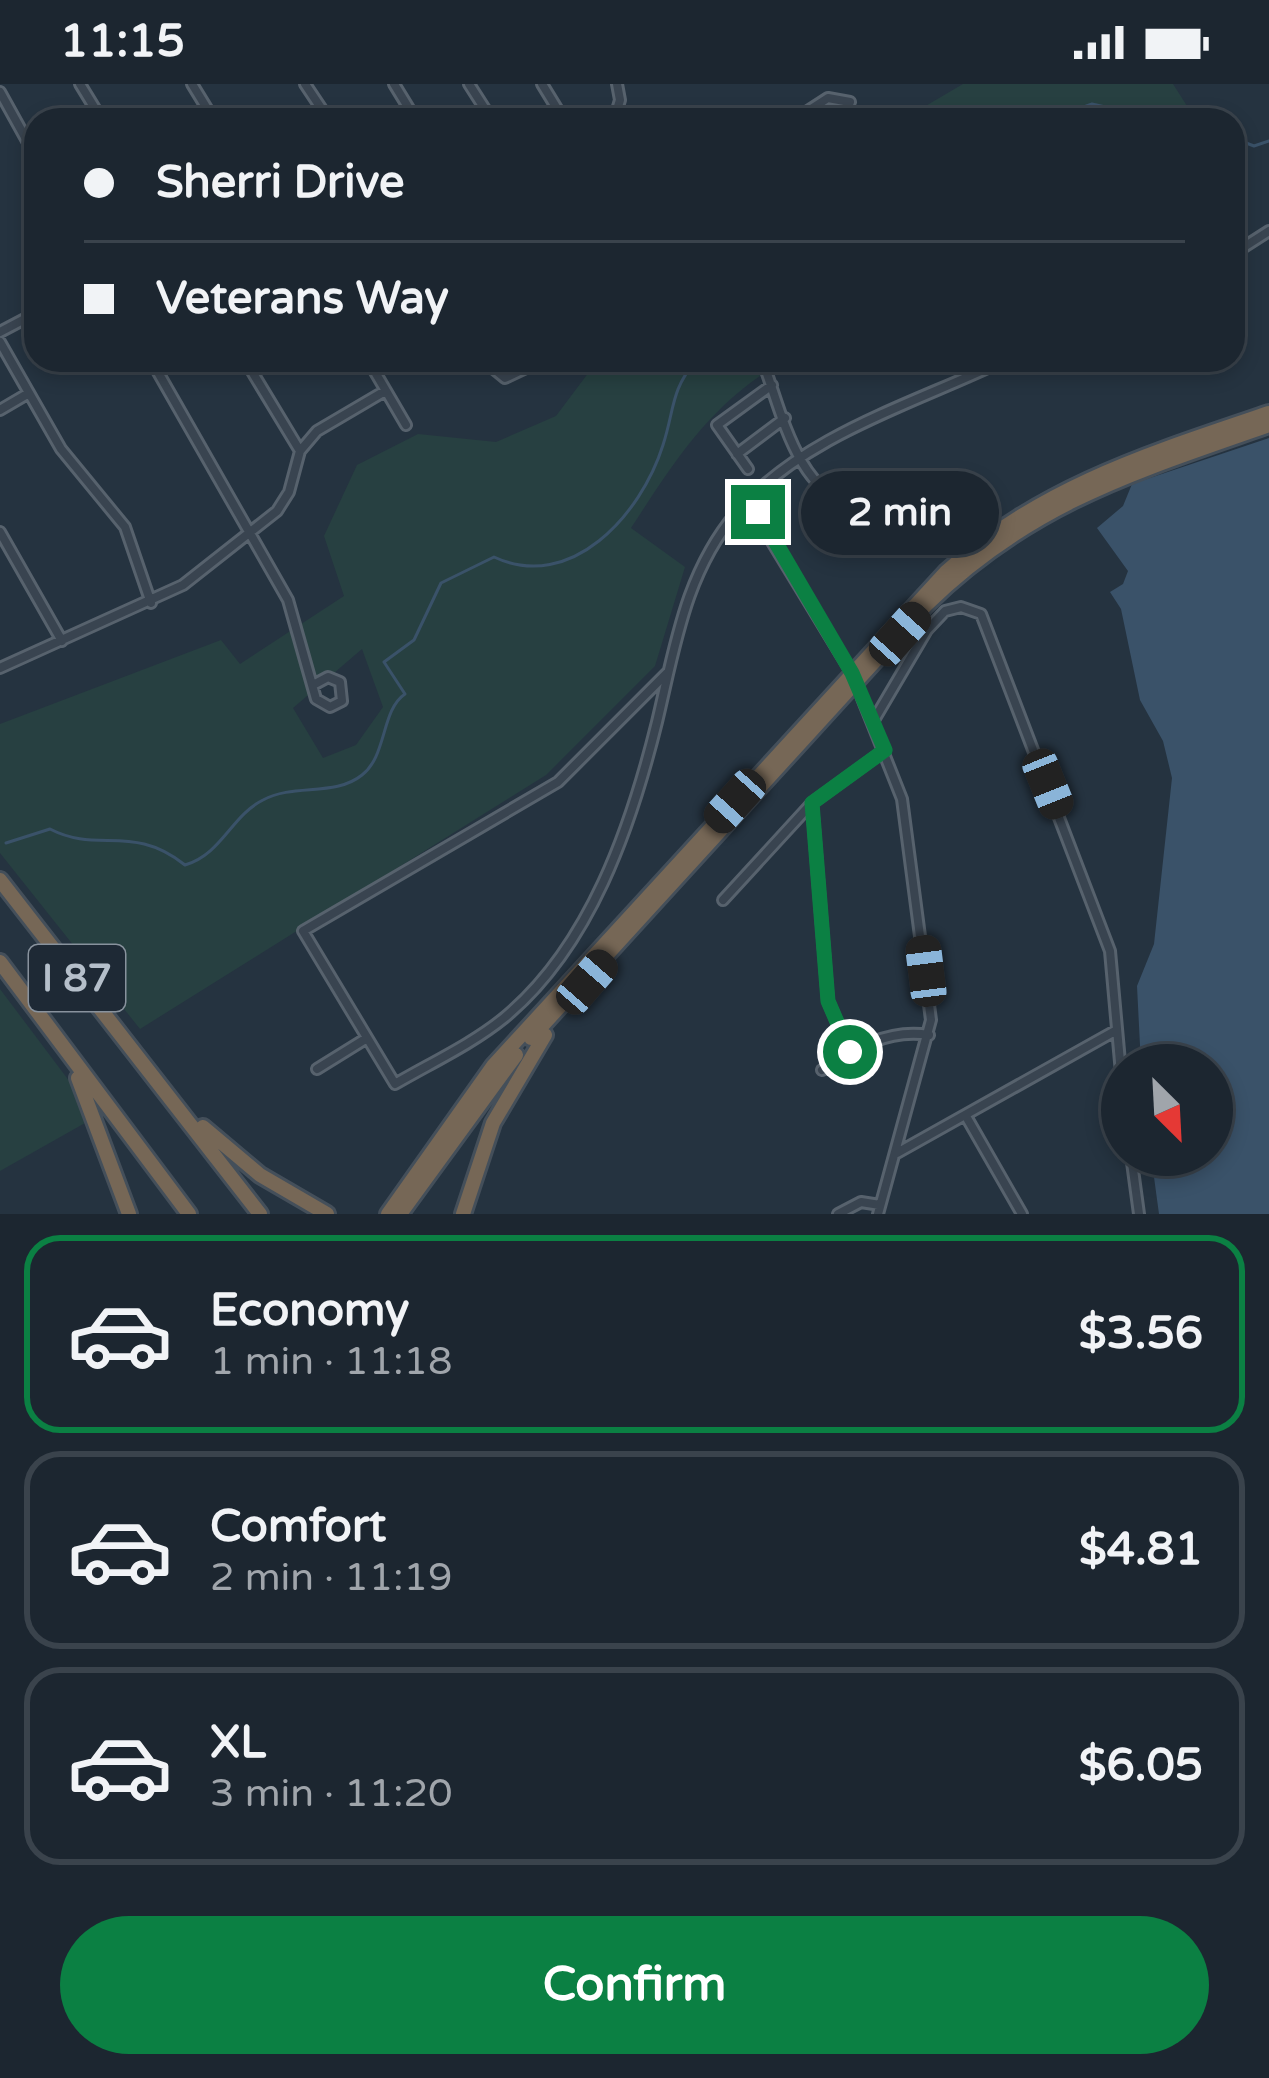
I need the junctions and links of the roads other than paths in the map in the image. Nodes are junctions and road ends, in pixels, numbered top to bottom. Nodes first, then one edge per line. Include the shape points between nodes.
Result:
1 (0, 92) edge
2 (850, 102) dead end
3 (813, 108) edge
4 (24, 135) edge
5 (0, 342) edge
6 (158, 372) edge
7 (252, 372) edge
8 (375, 372) edge
9 (767, 372) edge
10 (980, 372) edge
11 (772, 385) junction
12 (385, 391) junction
13 (29, 393) junction
14 (0, 410) edge
15 (1269, 412) edge
16 (785, 418) junction
17 (406, 424) dead end
18 (1269, 424) edge
19 (299, 451) junction
20 (737, 454) junction
21 (800, 457) junction
22 (748, 469) dead end
23 (747, 501) junction
24 (955, 527) dead end
25 (250, 531) junction
26 (0, 532) edge
27 (151, 603) junction
28 (62, 641) junction
29 (0, 668) edge
30 (668, 673) junction
31 (854, 678) junction
32 (313, 681) junction
33 (873, 721) junction
34 (885, 750) junction
35 (812, 803) junction
36 (0, 880) edge
37 (723, 900) dead end
38 (0, 962) edge
39 (587, 982) junction
40 (46, 1021) junction
41 (1115, 1031) junction
42 (929, 1035) junction
43 (367, 1038) junction
44 (1117, 1044) edge
45 (850, 1052) junction
46 (317, 1069) dead end
47 (822, 1070) dead end
48 (154, 1075) junction
49 (967, 1118) junction
50 (896, 1154) junction
51 (1134, 1176) edge
52 (879, 1209) edge
53 (391, 1211) edge
54 (128, 1214) edge
55 (189, 1214) edge
56 (260, 1214) edge
57 (327, 1214) edge
58 (463, 1214) edge
59 (838, 1214) edge
60 (1022, 1214) edge
61 (1139, 1214) edge

1 - 4 street
2 - 3 street via 829,98
5 - 13 street
6 - 25 street
7 - 19 street
8 - 12 street
9 - 11 street
10 - 21 street
11 - 16 street
11 - 20 street via 717,425
12 - 17 street
12 - 19 street via 339,415
13 - 14 street
13 - 27 street via 124,527
15 - 31 highway via 1125,462 1028,509 956,563
16 - 20 street
16 - 21 street
18 - 31 highway via 1093,487 1011,532
19 - 25 street via 283,504
20 - 22 street
21 - 23 street
21 - 24 street via 836,499 923,512
23 - 30 street via 696,575
23 - 31 street
25 - 27 street
25 - 32 street via 288,600
26 - 28 street
27 - 28 street
28 - 29 street
30 - 43 street via 617,845 565,951 505,1018 394,1084
30 - 43 street via 557,782 303,931
31 - 33 street
31 - 39 highway
31 - 53 highway via 493,1066
32 - 32 street via 320,703 342,701 340,682
33 - 34 street
33 - 41 street via 937,618 961,607 981,614 1112,963
34 - 35 street
34 - 42 street via 911,845
35 - 37 street
35 - 45 street via 828,1001
36 - 48 highway, I 87
38 - 40 highway, I 87
39 - 53 highway via 509,1062
39 - 58 highway via 501,1105
40 - 54 highway via 86,1091
40 - 55 highway, I 87
41 - 44 street
41 - 49 street
42 - 45 street via 902,1033
42 - 50 street
43 - 46 street
45 - 47 street
48 - 56 highway, I 87
48 - 57 highway via 223,1148
49 - 50 street
49 - 60 street
50 - 52 street
51 - 61 street
52 - 59 street via 861,1202

